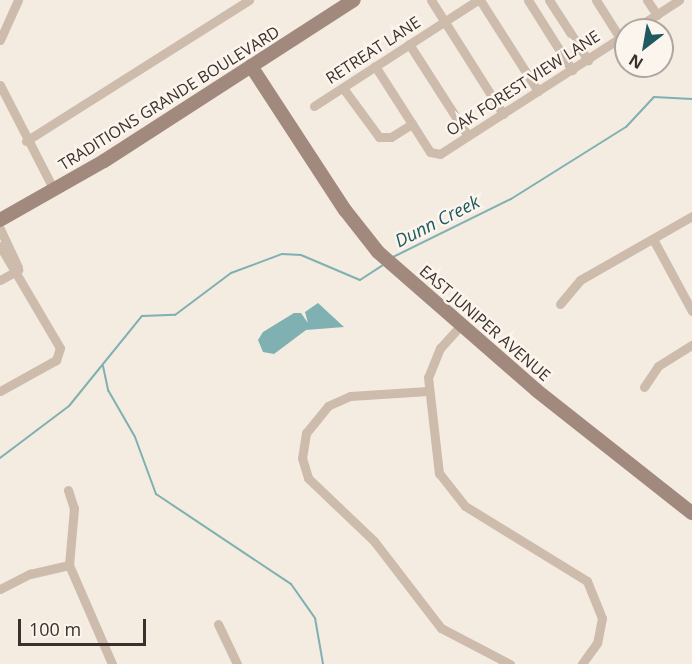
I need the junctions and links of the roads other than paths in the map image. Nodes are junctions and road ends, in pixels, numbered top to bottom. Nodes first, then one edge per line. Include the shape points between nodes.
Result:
1 (18, 0) edge
2 (249, 0) edge
3 (354, 0) edge
4 (431, 0) edge
5 (479, 0) edge
6 (528, 0) edge
7 (549, 0) edge
8 (596, 0) edge
9 (647, 0) edge
10 (680, 0) edge
11 (657, 15) junction
12 (652, 18) edge
13 (445, 21) junction
14 (614, 24) edge
15 (0, 40) edge
16 (614, 42) edge
17 (409, 44) junction
18 (588, 60) junction
19 (251, 66) junction
20 (375, 66) junction
21 (572, 70) junction
22 (0, 85) edge
23 (343, 88) junction
24 (538, 91) junction
25 (314, 106) dead end
26 (503, 114) junction
27 (412, 124) junction
28 (468, 136) junction
29 (26, 141) junction
30 (54, 190) junction
31 (692, 216) edge
32 (0, 220) edge
33 (0, 229) edge
34 (653, 239) junction
35 (0, 246) edge
36 (18, 270) junction
37 (0, 280) edge
38 (560, 304) dead end
39 (692, 311) edge
40 (461, 325) junction
41 (692, 345) edge
42 (644, 387) dead end
43 (0, 391) edge
44 (428, 391) junction
45 (68, 490) dead end
46 (692, 513) edge
47 (69, 565) junction
48 (0, 589) edge
49 (218, 624) dead end
50 (112, 664) edge
51 (237, 664) edge
52 (510, 664) edge
53 (582, 664) edge

1 - 15 street
2 - 29 street
3 - 19 street, TRADITIONS GRANDE BOULEVARD
4 - 13 street
5 - 13 street, RETREAT LANE
5 - 24 street
6 - 21 street
7 - 18 street
8 - 14 street
9 - 11 street
10 - 11 street
11 - 12 street
13 - 17 street, RETREAT LANE
13 - 26 street
16 - 18 street, OAK FOREST VIEW LANE
17 - 20 street, RETREAT LANE
17 - 28 street
18 - 21 street, OAK FOREST VIEW LANE
19 - 30 street, TRADITIONS GRANDE BOULEVARD
19 - 40 street, EAST JUNIPER AVENUE via 373,246
20 - 23 street, RETREAT LANE
20 - 27 street, OAK FOREST VIEW LANE
21 - 24 street, OAK FOREST VIEW LANE
22 - 29 street
23 - 25 street, RETREAT LANE
23 - 27 street via 379,137 391,137
24 - 26 street, OAK FOREST VIEW LANE
26 - 28 street, OAK FOREST VIEW LANE
27 - 28 street, OAK FOREST VIEW LANE via 430,152 440,154
29 - 30 street
30 - 32 street, TRADITIONS GRANDE BOULEVARD
31 - 34 street
33 - 36 street
34 - 38 street via 580,280
34 - 39 street
35 - 36 street
36 - 37 street
36 - 43 street via 60,353
40 - 44 street via 433,360
40 - 46 street, EAST JUNIPER AVENUE
41 - 42 street via 658,366
44 - 52 street via 350,396 328,406 306,433 302,458 308,478 374,541 441,628
44 - 53 street via 434,457 449,491 484,518 578,571 596,593 601,630
45 - 47 street via 74,508
47 - 48 street via 30,574
47 - 50 street
49 - 51 street

